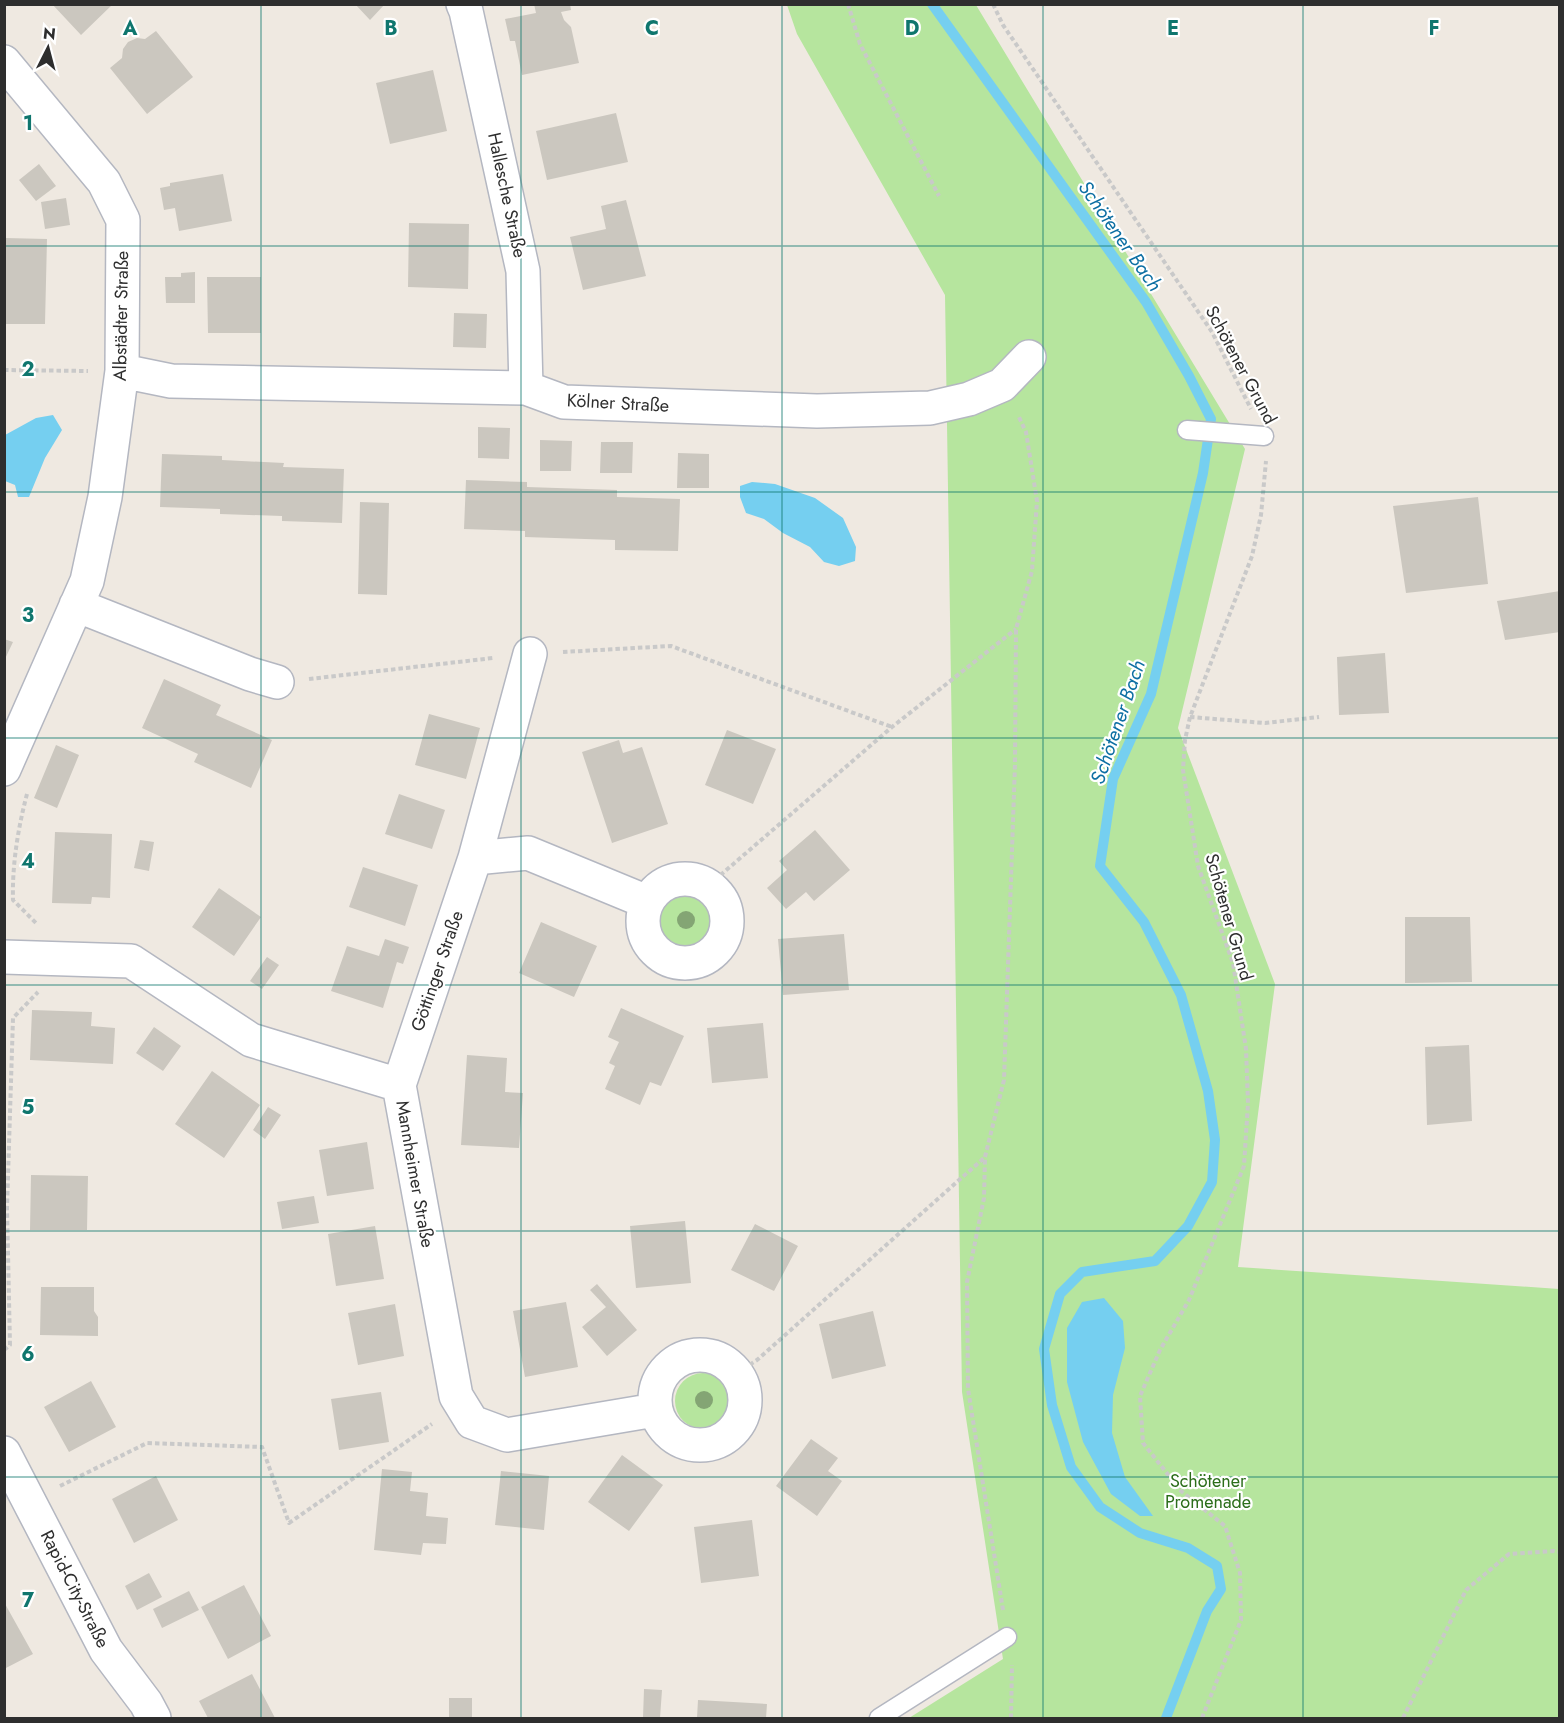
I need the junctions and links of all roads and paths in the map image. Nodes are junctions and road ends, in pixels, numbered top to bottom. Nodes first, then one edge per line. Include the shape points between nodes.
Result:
1 (463, 4) edge
2 (848, 4) edge
3 (993, 4) edge
4 (4, 62) edge
5 (939, 196) dead end
6 (1029, 357) dead end
7 (4, 370) edge
8 (122, 370) junction
9 (1002, 385) junction
10 (526, 388) junction
11 (1187, 430) dead end
12 (1264, 436) junction
13 (76, 605) junction
14 (1016, 629) junction
15 (530, 654) junction
16 (277, 682) joint
17 (1190, 717) junction
18 (1319, 717) dead end
19 (892, 727) junction
20 (16, 779) edge
21 (476, 858) junction
22 (709, 885) junction
23 (647, 902) junction
24 (4, 957) edge
25 (43, 958) junction
26 (399, 1085) junction
27 (986, 1157) junction
28 (4, 1350) edge
29 (737, 1373) junction
30 (460, 1404) junction
31 (655, 1410) junction
32 (4, 1454) edge
33 (30, 1501) junction
34 (1560, 1552) edge
35 (1007, 1637) junction
36 (154, 1719) edge
37 (879, 1719) edge
38 (1011, 1719) edge
39 (1202, 1719) edge
40 (1403, 1719) edge

1 - 10 street, Hallesche Straße via 523,271
2 - 5 path via 860,44
3 - 12 path, Schötener Grund via 1003,26 1212,332
4 - 8 street, Albstädter Straße via 104,182 123,220
6 - 9 street, Kölner Straße
7 - 8 path
8 - 10 street, Kölner Straße via 171,381
8 - 13 street, Albstädter Straße via 105,497 87,581
9 - 10 street, Kölner Straße via 969,399 930,408 817,411 564,402
9 - 14 path via 1026,432 1037,501 1032,571
11 - 12 lane
12 - 17 path, Schötener Grund via 1265,476 1252,556
13 - 16 street
13 - 20 street, Albstädter Straße
14 - 19 path
14 - 27 path via 1004,1080
15 - 16 path
15 - 19 path via 671,646
15 - 21 street, Göttinger Straße
17 - 18 path via 1265,723
17 - 39 path, Schötener Grund via 1183,770 1198,866 1233,963 1246,1049 1244,1166 1189,1300 1160,1350 1140,1396 1143,1443 1181,1491 1225,1526 1240,1573 1241,1620
19 - 22 path
20 - 25 path via 21,818 13,900 43,930
21 - 23 street via 528,852
21 - 26 street, Göttinger Straße
22 - 23 street via 692,879 674,880 658,888
22 - 23 street via 725,907 726,934 709,956 696,961 669,960 648,942 643,915
24 - 25 street, Mannheimer Straße
25 - 26 street, Mannheimer Straße via 131,961 251,1040
25 - 28 path via 42,988 13,1018 7,1208 10,1345
26 - 30 street, Mannheimer Straße
27 - 29 path via 757,1360
27 - 35 path via 984,1198 967,1282 968,1389
29 - 31 street via 713,1356 684,1357 670,1365 661,1377
29 - 31 street via 746,1401 743,1416 724,1439 710,1444 680,1440 668,1432
30 - 31 street, Mannheimer Straße via 472,1422 507,1435
30 - 33 path via 289,1523 262,1447 147,1443
32 - 33 street, Rapid-City-Straße
33 - 36 street, Rapid-City-Straße via 106,1650
34 - 40 path via 1509,1554 1466,1590
35 - 37 lane
35 - 38 path via 1012,1667

